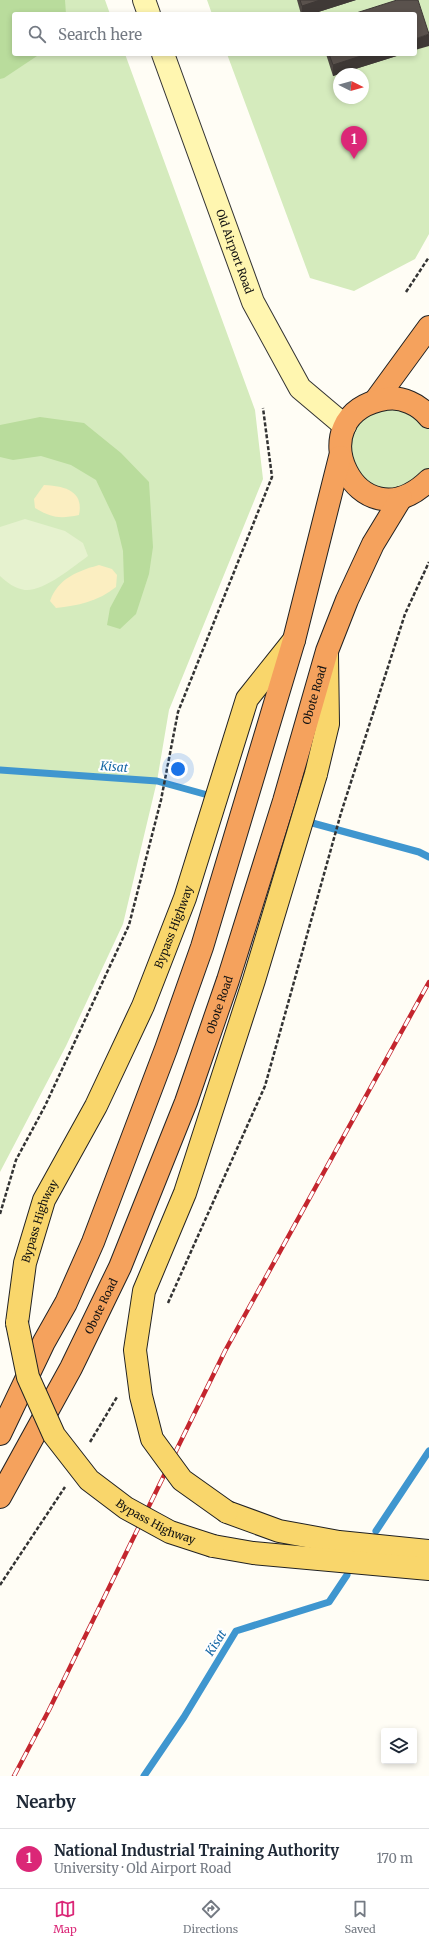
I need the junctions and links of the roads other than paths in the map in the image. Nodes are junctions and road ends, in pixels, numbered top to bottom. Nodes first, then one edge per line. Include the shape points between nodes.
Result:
1 (144, 0) edge
2 (148, 12) edge
3 (164, 56) edge
4 (429, 327) edge
5 (375, 400) junction
6 (429, 417) edge
7 (345, 426) junction
8 (340, 457) junction
9 (429, 480) edge
10 (401, 498) junction
11 (294, 640) junction
12 (327, 651) junction
13 (0, 1434) edge
14 (0, 1497) edge
15 (429, 1551) edge
16 (429, 1569) edge

1 - 2 main road
3 - 7 main road, Old Airport Road via 253,302 300,388
4 - 5 highway
5 - 6 highway via 403,400 417,406
5 - 7 highway via 362,406
7 - 8 highway via 340,441
8 - 10 highway via 346,473 356,486 369,495 385,499
8 - 11 highway
9 - 10 highway via 418,491
10 - 12 highway, Obote Road via 373,544
11 - 13 highway via 202,947 166,1049 93,1242 66,1303 44,1342
11 - 16 main road, Bypass Highway, bridge via 247,699 185,898 143,1006 96,1106 44,1200 25,1263 17,1324 28,1377 54,1435 89,1480 126,1508 170,1532 213,1546 253,1553
12 - 14 highway, Obote Road via 284,801 228,980 186,1102 117,1273 72,1368
12 - 15 main road, bridge via 328,724 316,774 254,980 185,1193 144,1291 136,1350 141,1396 152,1439 182,1480 227,1512 279,1530 339,1542

